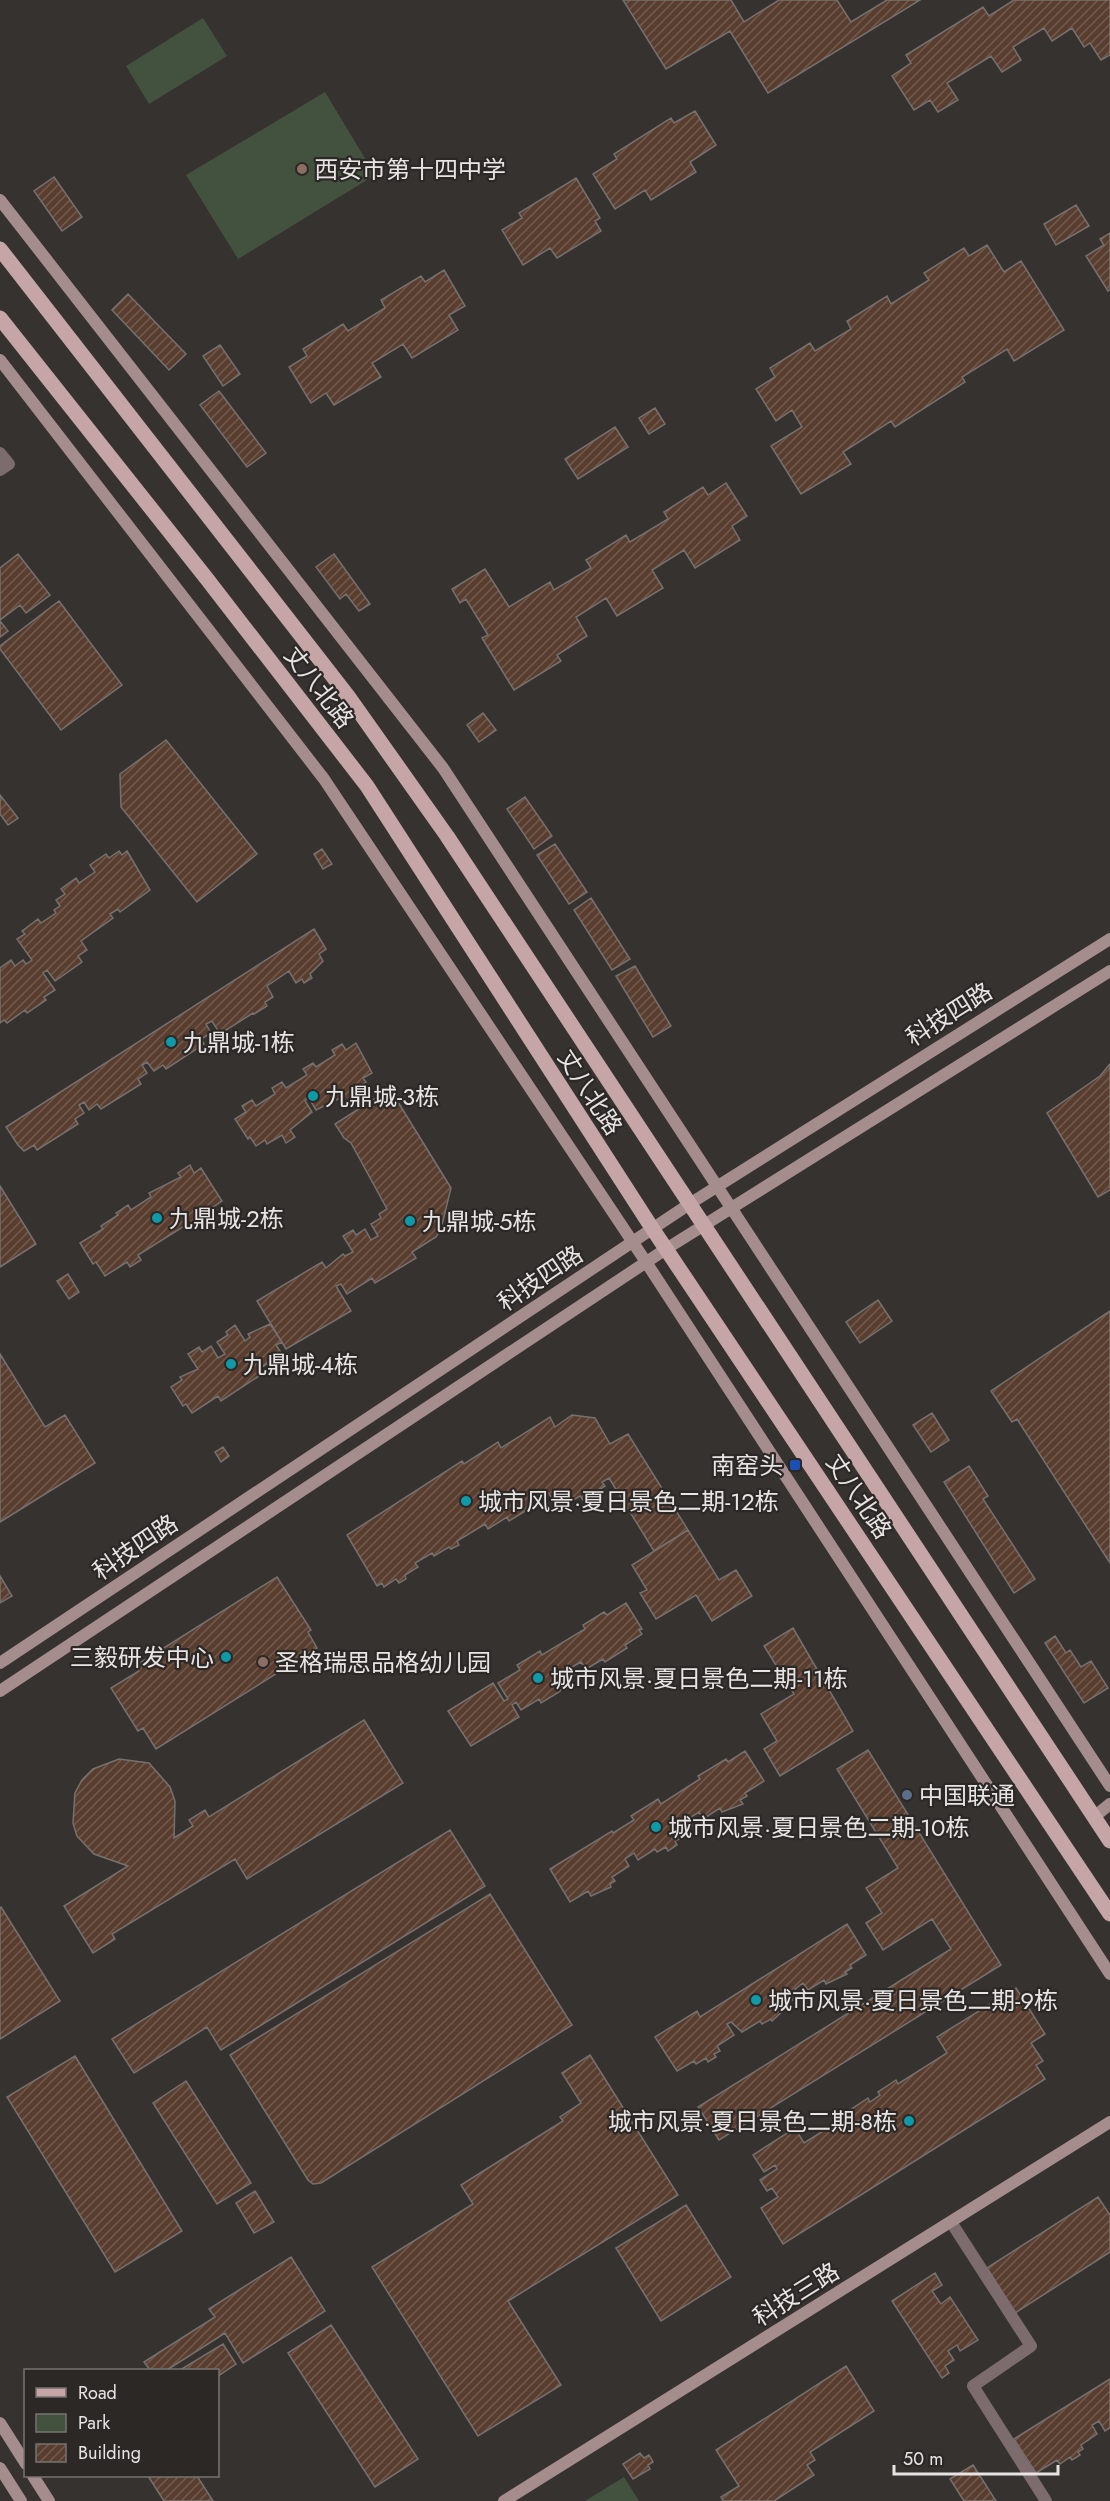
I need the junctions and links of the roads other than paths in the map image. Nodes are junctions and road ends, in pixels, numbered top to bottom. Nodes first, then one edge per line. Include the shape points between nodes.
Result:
1 (0, 200) edge
2 (0, 249) edge
3 (0, 318) edge
4 (0, 360) edge
5 (0, 453) edge
6 (0, 470) edge
7 (1110, 939) edge
8 (1110, 971) edge
9 (718, 1186) junction
10 (691, 1203) junction
11 (732, 1208) junction
12 (705, 1225) junction
13 (652, 1228) junction
14 (632, 1242) junction
15 (666, 1249) junction
16 (646, 1262) junction
17 (0, 1663) edge
18 (0, 1691) edge
19 (1110, 1786) edge
20 (1110, 1804) edge
21 (1094, 1817) junction
22 (1110, 1841) edge
23 (1110, 1914) edge
24 (1110, 1974) edge
25 (1110, 2122) edge
26 (951, 2222) junction
27 (0, 2423) edge
28 (24, 2461) edge
29 (0, 2468) edge
30 (34, 2477) edge
31 (21, 2501) edge
32 (49, 2501) edge
33 (504, 2501) edge
34 (1046, 2501) edge

1 - 9 main road via 443,768
2 - 10 main road, 丈八北路 via 348,696 447,836
3 - 13 main road, 丈八北路 via 367,786
4 - 14 main road via 324,779
5 - 6 street via 9,464
7 - 9 main road, 科技四路
8 - 11 main road, 科技四路
9 - 10 main road, 科技四路
9 - 11 main road
10 - 12 main road, 丈八北路
10 - 13 main road, 科技四路
11 - 12 main road, 科技四路
11 - 19 main road
12 - 15 main road, 科技四路
12 - 21 main road, 丈八北路
13 - 14 main road, 科技四路
13 - 15 main road, 丈八北路
14 - 16 main road
14 - 17 main road, 科技四路
15 - 16 main road, 科技四路
15 - 23 main road, 丈八北路
16 - 18 main road, 科技四路
16 - 24 main road
20 - 21 main road
21 - 22 main road, 丈八北路
25 - 26 main road, 科技三路
26 - 33 main road, 科技三路
26 - 34 street via 1031,2346 973,2386
27 - 28 main road
29 - 31 main road
30 - 32 main road

